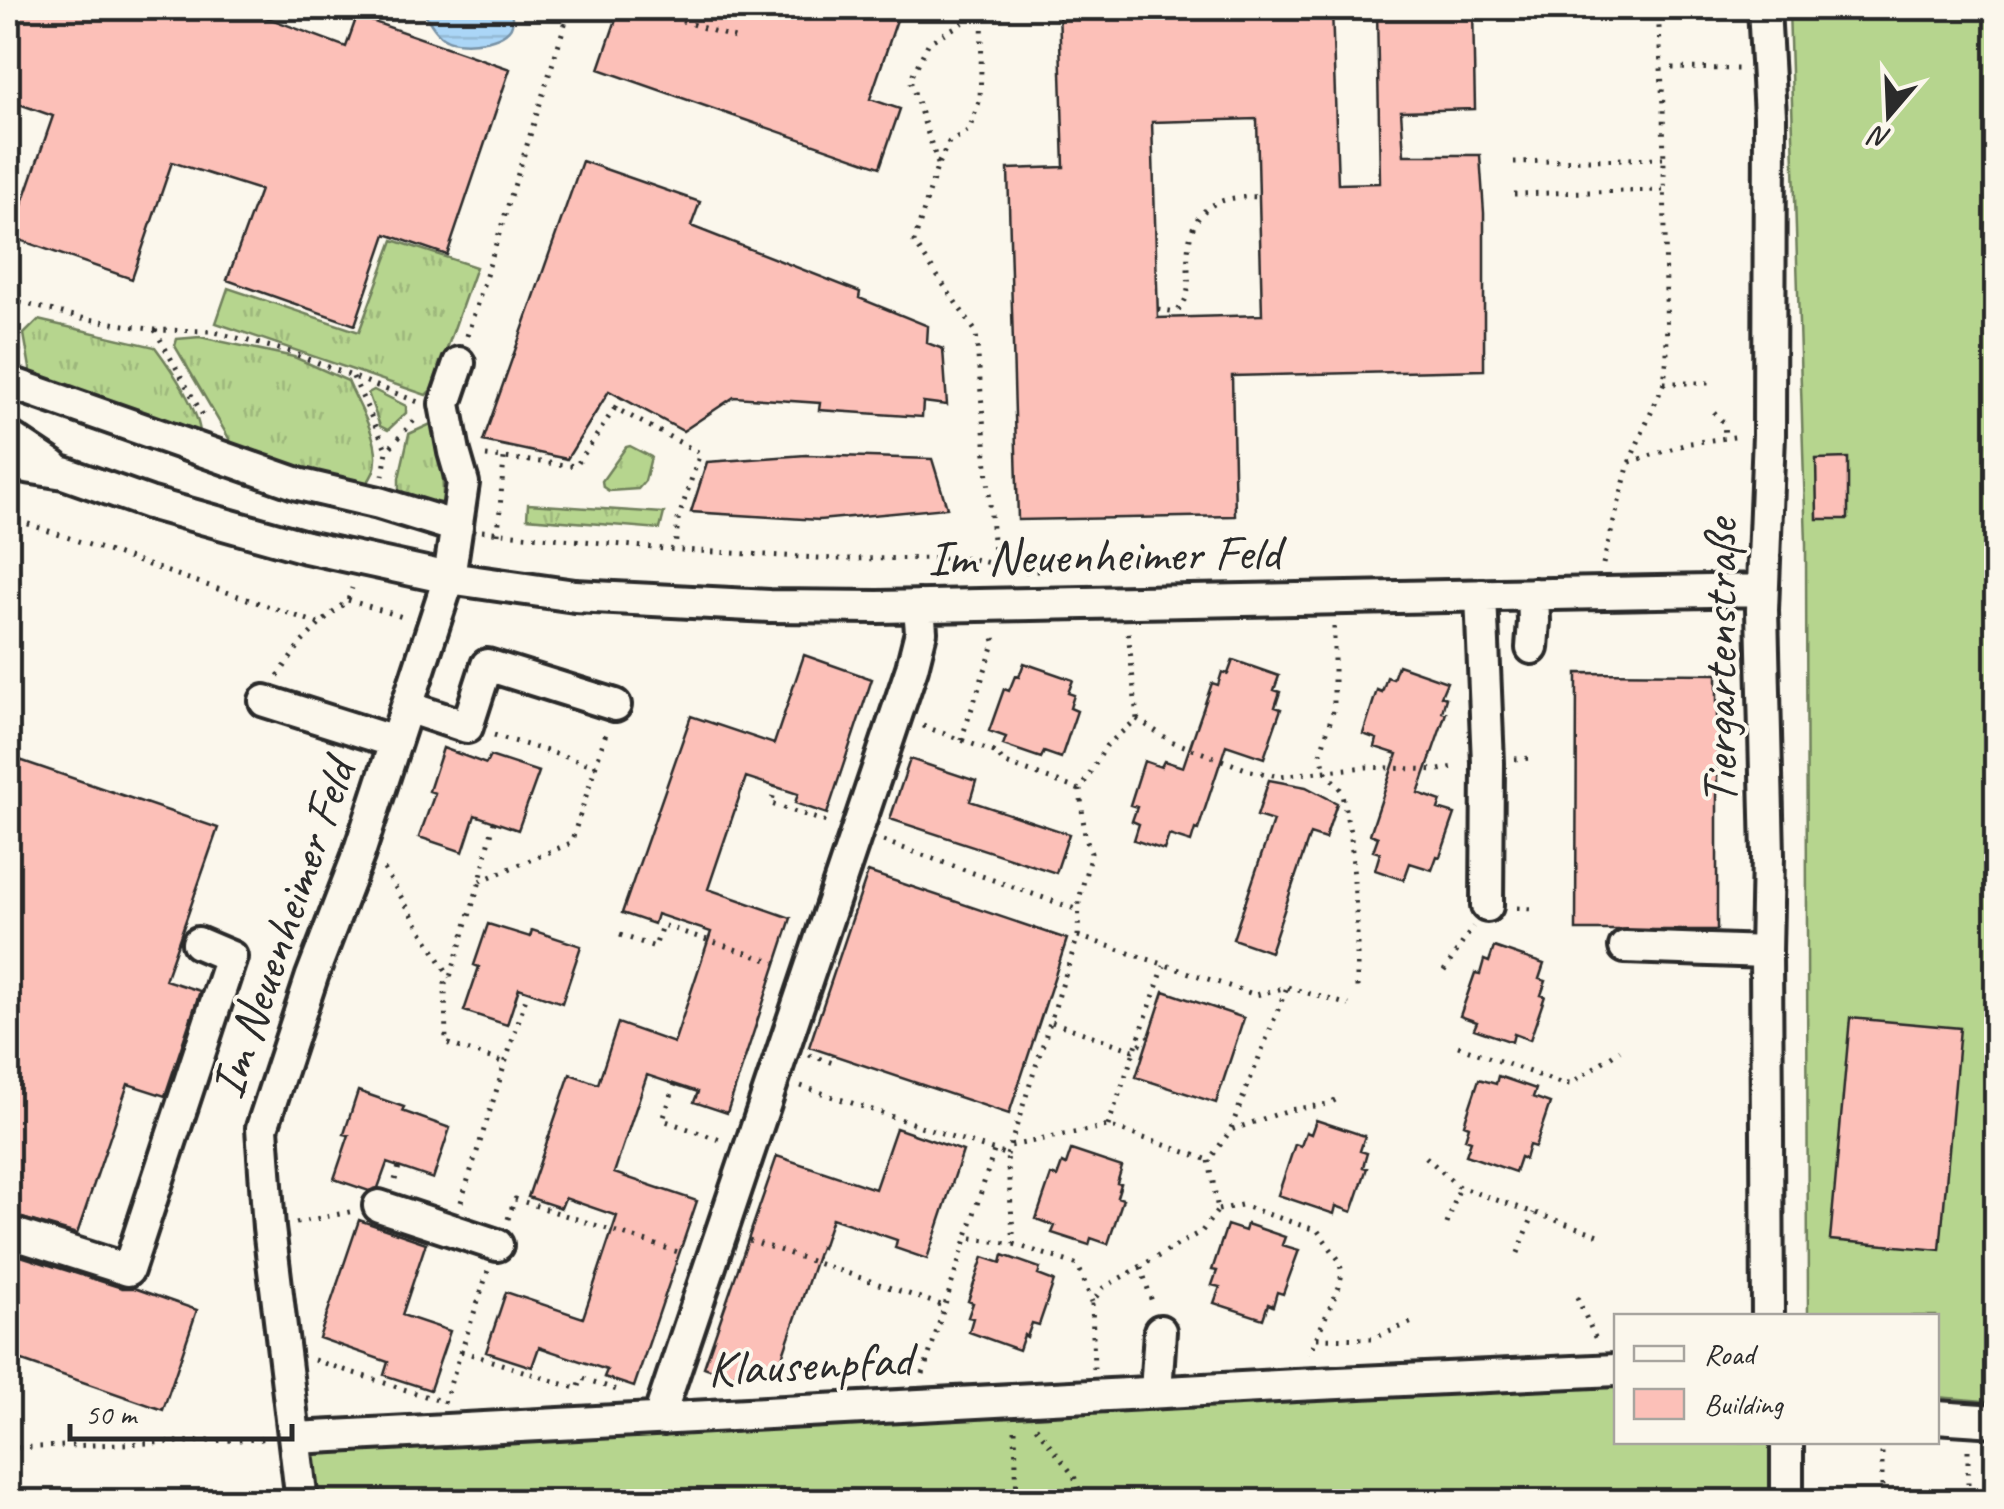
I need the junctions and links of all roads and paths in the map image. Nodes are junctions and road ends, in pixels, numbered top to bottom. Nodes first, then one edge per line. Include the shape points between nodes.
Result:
1 (570, 8) edge
2 (642, 8) edge
3 (1658, 8) edge
4 (1764, 8) edge
5 (983, 9) edge
6 (734, 38) dead end
7 (1672, 68) dead end
8 (1767, 69) junction
9 (1663, 158) junction
10 (1514, 162) dead end
11 (938, 164) junction
12 (1663, 190) junction
13 (1514, 194) dead end
14 (1259, 196) dead end
15 (9, 298) edge
16 (1158, 309) dead end
17 (155, 330) junction
18 (459, 362) joint
19 (352, 376) junction
20 (1664, 383) junction
21 (1714, 383) dead end
22 (17, 385) edge
23 (621, 397) dead end
24 (445, 404) junction
25 (615, 408) junction
26 (1714, 412) dead end
27 (1768, 435) junction
28 (8, 436) edge
29 (1725, 437) junction
30 (386, 451) dead end
31 (454, 452) junction
32 (228, 458) junction
33 (504, 458) junction
34 (1629, 463) junction
35 (8, 464) edge
36 (64, 473) junction
37 (8, 516) edge
38 (457, 527) junction
39 (498, 534) junction
40 (674, 549) junction
41 (359, 561) junction
42 (995, 566) junction
43 (1040, 571) dead end
44 (450, 578) junction
45 (1762, 590) junction
46 (1601, 592) junction
47 (1533, 594) junction
48 (1481, 595) junction
49 (990, 605) junction
50 (919, 606) junction
51 (320, 624) junction
52 (1334, 624) dead end
53 (1128, 627) dead end
54 (1532, 648) dead end
55 (265, 702) joint
56 (615, 705) joint
57 (407, 707) junction
58 (896, 717) junction
59 (1137, 719) junction
60 (467, 726) junction
61 (961, 740) junction
62 (394, 742) junction
63 (1532, 758) dead end
64 (1488, 762) junction
65 (596, 766) junction
66 (1326, 772) junction
67 (776, 786) dead end
68 (1080, 790) junction
69 (494, 822) dead end
70 (858, 832) junction
71 (358, 856) junction
72 (480, 881) junction
73 (1487, 906) joint
74 (1078, 910) junction
75 (620, 935) dead end
76 (1078, 936) junction
77 (198, 943) dead end
78 (1625, 947) dead end
79 (1766, 952) junction
80 (1164, 966) junction
81 (1444, 971) dead end
82 (809, 974) junction
83 (450, 976) junction
84 (1286, 987) junction
85 (1357, 990) dead end
86 (528, 992) dead end
87 (1349, 1005) dead end
88 (1052, 1022) junction
89 (1149, 1037) dead end
90 (1458, 1046) dead end
91 (1133, 1050) junction
92 (1620, 1050) dead end
93 (802, 1052) dead end
94 (834, 1055) dead end
95 (505, 1062) junction
96 (774, 1077) junction
97 (675, 1084) dead end
98 (1339, 1098) dead end
99 (1108, 1126) junction
100 (1231, 1130) junction
101 (1010, 1146) junction
102 (749, 1150) junction
103 (994, 1151) junction
104 (1007, 1155) junction
105 (1426, 1157) dead end
106 (401, 1160) dead end
107 (1210, 1160) junction
108 (1459, 1188) junction
109 (386, 1194) joint
110 (454, 1202) dead end
111 (1218, 1210) junction
112 (1534, 1213) junction
113 (1447, 1224) dead end
114 (8, 1232) edge
115 (722, 1232) junction
116 (1599, 1235) dead end
117 (964, 1238) junction
118 (1014, 1244) junction
119 (497, 1245) junction
120 (1518, 1253) dead end
121 (711, 1263) junction
122 (1140, 1267) junction
123 (1577, 1297) dead end
124 (1092, 1302) junction
125 (944, 1306) junction
126 (1768, 1314) edge
127 (1415, 1321) dead end
128 (1160, 1331) joint
129 (1315, 1338) junction
130 (284, 1350) junction
131 (461, 1351) junction
132 (1611, 1370) edge
133 (1296, 1385) junction
134 (1156, 1392) junction
135 (1094, 1397) junction
136 (1016, 1401) junction
137 (914, 1406) junction
138 (663, 1412) junction
139 (1939, 1417) edge
140 (1982, 1420) edge
141 (296, 1438) junction
142 (1788, 1444) edge
143 (1882, 1444) edge
144 (8, 1448) edge
145 (302, 1502) edge
146 (1018, 1502) edge
147 (1084, 1502) edge
148 (1787, 1502) edge
149 (1882, 1502) edge
150 (1968, 1502) edge

1 - 18 path
2 - 6 path
3 - 9 path
4 - 8 street, Tiergartenstraße
5 - 11 path via 980,99 969,130 949,142
5 - 11 path via 930,42 910,80
7 - 8 path
8 - 27 street, Tiergartenstraße
9 - 10 path
9 - 12 path
11 - 42 path via 914,242 976,332
12 - 13 path
12 - 20 path
14 - 16 path via 1220,200 1202,211 1188,252 1188,296 1176,312
15 - 17 path
15 - 22 path
17 - 19 path via 212,331
17 - 32 path
18 - 24 street
19 - 24 path via 428,406
19 - 30 path
20 - 21 path
20 - 34 path
22 - 32 street
23 - 25 path
24 - 31 street
25 - 33 path via 576,466
25 - 40 path via 700,454
26 - 29 path
27 - 29 path
27 - 45 street, Tiergartenstraße
28 - 36 street, Im Neuenheimer Feld
29 - 34 path
31 - 33 path
31 - 38 street via 463,484
32 - 38 street
33 - 39 path
34 - 46 path
35 - 36 street, Im Neuenheimer Feld
36 - 41 street, Im Neuenheimer Feld
37 - 51 path
38 - 39 path
38 - 44 street
39 - 40 path
40 - 42 path via 836,559 969,558
41 - 44 street, Im Neuenheimer Feld
41 - 51 path via 348,600
42 - 43 path
44 - 50 street, Im Neuenheimer Feld via 575,596
44 - 57 street, Im Neuenheimer Feld
45 - 46 street, Im Neuenheimer Feld
45 - 79 street, Tiergartenstraße
46 - 47 street, Im Neuenheimer Feld
47 - 48 street, Im Neuenheimer Feld
47 - 54 street
48 - 49 street, Im Neuenheimer Feld
48 - 64 street
49 - 50 street, Im Neuenheimer Feld
49 - 61 path via 996,641
50 - 58 street via 921,632
51 - 55 path via 283,666
52 - 66 path via 1334,708 1321,752
53 - 59 path
55 - 62 street
56 - 60 street via 488,665
56 - 65 path
57 - 60 street
57 - 62 street, Im Neuenheimer Feld
58 - 61 path
58 - 70 street
59 - 66 path via 1172,741 1251,771
59 - 68 path via 1106,746
60 - 65 path
61 - 68 path
62 - 71 street, Im Neuenheimer Feld
63 - 64 path
64 - 66 path
64 - 73 street
65 - 72 path via 571,843
66 - 85 path via 1341,790 1351,837
67 - 70 path via 770,804
68 - 74 path via 1092,853
69 - 72 path
70 - 74 path
70 - 82 street
71 - 83 path via 386,870
71 - 130 street, Im Neuenheimer Feld via 262,1128
72 - 83 path
73 - 81 path
74 - 76 path
75 - 82 path via 655,947 662,925
76 - 80 path
76 - 88 path
77 - 114 street via 231,957 128,1270
78 - 79 street
79 - 126 street, Tiergartenstraße
80 - 84 path via 1256,995
80 - 91 path
82 - 96 street
83 - 95 path via 446,1043
84 - 87 path
84 - 100 path
86 - 95 path
88 - 91 path
88 - 101 path
89 - 91 path
90 - 92 path via 1560,1084
91 - 99 path
93 - 94 path via 832,1063
95 - 110 path via 460,1205
96 - 102 street
96 - 103 path
97 - 102 path via 663,1120
98 - 100 path
99 - 101 path
99 - 107 path
100 - 107 path
101 - 104 path
102 - 115 street
103 - 104 path
103 - 117 path
104 - 118 path
105 - 108 path
106 - 109 path
107 - 111 path
108 - 112 path
108 - 113 path
109 - 119 street
111 - 122 path via 1202,1231
111 - 129 path via 1241,1205 1318,1231 1342,1273
112 - 116 path
112 - 120 path
115 - 121 street
115 - 125 path
117 - 118 path
117 - 125 path
118 - 124 path via 1078,1266
119 - 121 path via 515,1199
119 - 131 path
121 - 138 street
122 - 124 path
122 - 128 path
123 - 132 path
124 - 135 path
125 - 137 path
127 - 129 path via 1372,1339
128 - 134 street
129 - 133 path
130 - 131 path via 444,1403
130 - 141 street, Im Neuenheimer Feld
131 - 138 path via 578,1389 582,1378
132 - 133 street, Klausenpfad
133 - 134 street, Klausenpfad
134 - 135 street, Klausenpfad
135 - 136 street, Klausenpfad
136 - 137 street, Klausenpfad
136 - 146 path
136 - 147 path via 1074,1476
137 - 138 street, Klausenpfad
138 - 141 street, Klausenpfad
139 - 140 street
140 - 150 path
141 - 144 path
141 - 145 street, Im Neuenheimer Feld
142 - 148 street
143 - 149 path

